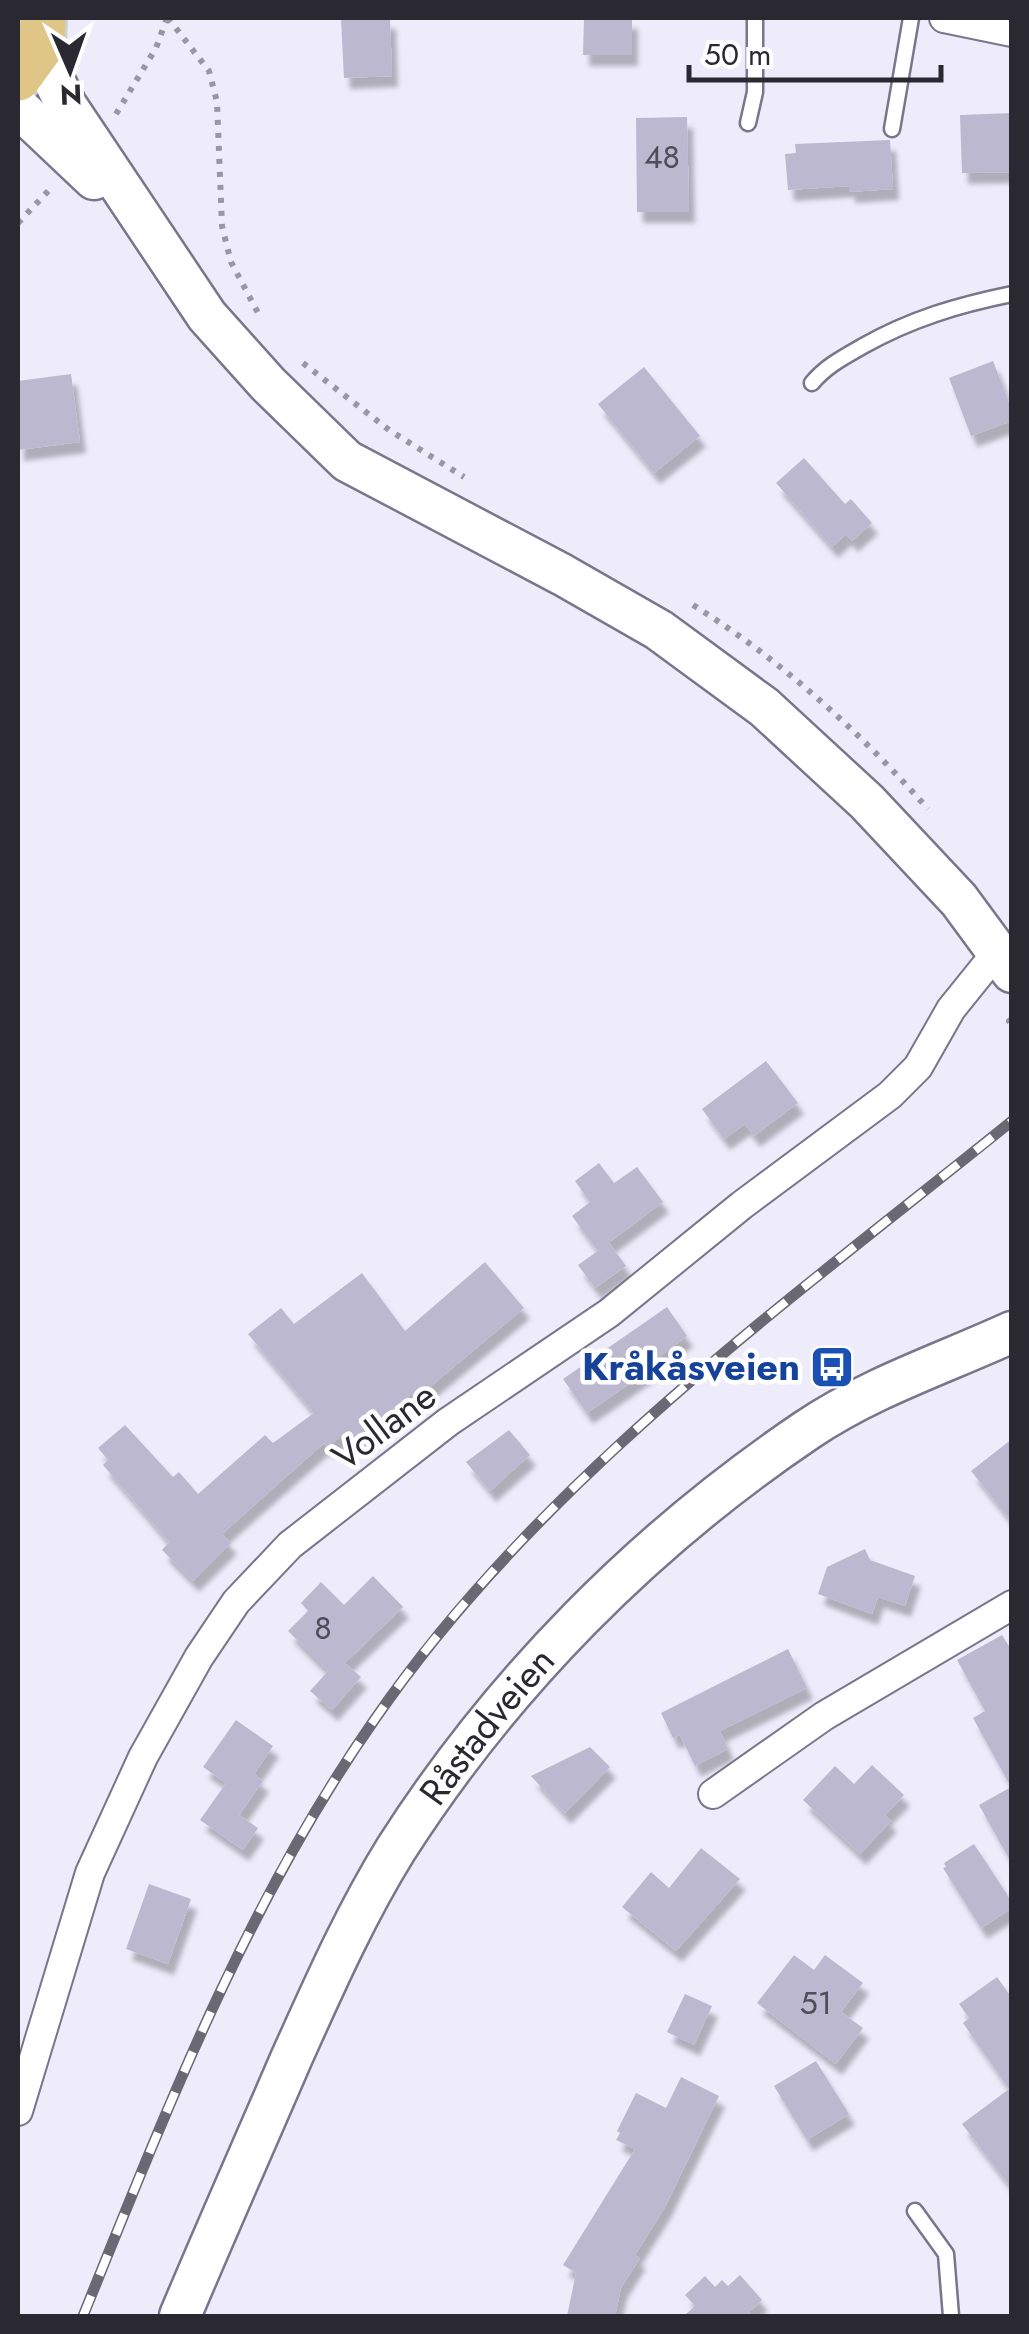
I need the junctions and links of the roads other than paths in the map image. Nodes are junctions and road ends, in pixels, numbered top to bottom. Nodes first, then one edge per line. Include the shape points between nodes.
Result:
1 (755, 18) edge
2 (911, 18) edge
3 (944, 18) edge
4 (1012, 32) edge
5 (43, 42) edge
6 (18, 107) edge
7 (748, 123) dead end
8 (892, 130) dead end
9 (154, 238) junction
10 (1012, 294) edge
11 (812, 383) dead end
12 (1004, 962) edge
13 (1012, 1332) edge
14 (1012, 1605) edge
15 (713, 1794) dead end
16 (18, 2111) edge
17 (915, 2212) dead end
18 (180, 2316) edge
19 (951, 2316) edge

1 - 7 lane
2 - 8 lane
3 - 4 street
5 - 9 main road via 66,105
6 - 9 main road
9 - 12 main road via 207,316 347,461 659,630 764,707 868,802 959,900
10 - 11 lane via 899,326 836,361
12 - 16 street, Vollane via 952,1009 918,1067 890,1095 609,1314 419,1444 290,1545 236,1602 143,1757 90,1873
13 - 18 main road, Råstadveien via 896,1379 808,1428 679,1524 562,1637 470,1741 394,1852 328,1978
14 - 15 street via 824,1716
17 - 19 lane via 946,2254

